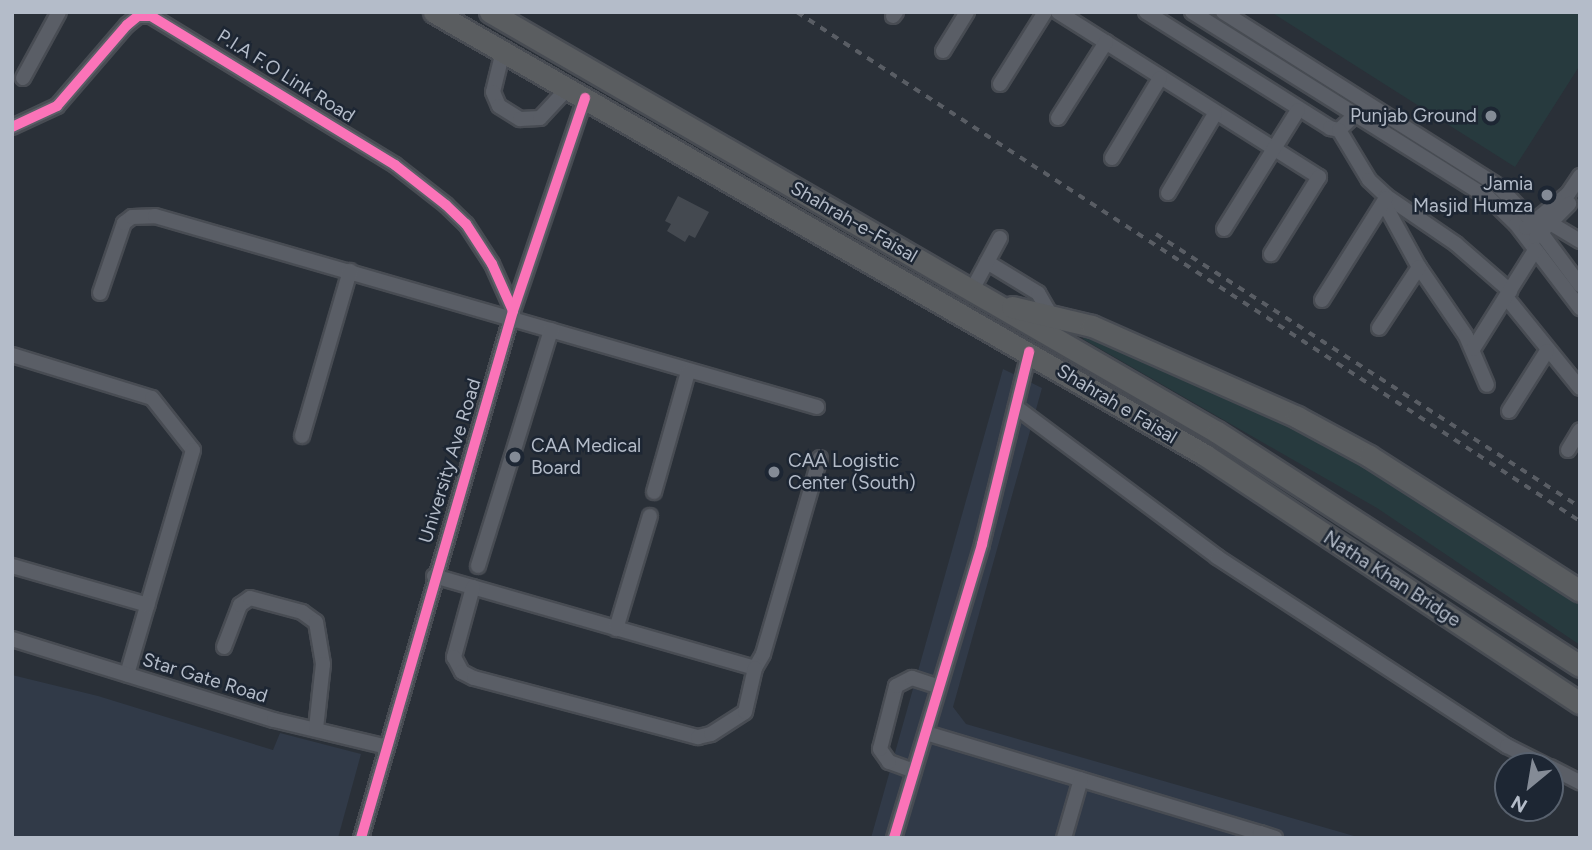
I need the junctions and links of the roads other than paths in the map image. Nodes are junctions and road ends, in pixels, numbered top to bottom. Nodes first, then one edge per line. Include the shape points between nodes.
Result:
1 (59, 12) edge
2 (434, 12) edge
3 (490, 12) edge
4 (967, 12) edge
5 (1045, 12) edge
6 (1059, 12) edge
7 (1146, 12) edge
8 (1192, 12) edge
9 (1223, 12) edge
10 (1105, 42) junction
11 (503, 51) junction
12 (943, 51) dead end
13 (23, 78) dead end
14 (1160, 78) junction
15 (1000, 84) dead end
16 (577, 93) junction
17 (1298, 110) junction
18 (1215, 114) junction
19 (1355, 115) junction
20 (1058, 118) dead end
21 (12, 127) edge
22 (1339, 130) junction
23 (1272, 148) junction
24 (1112, 158) dead end
25 (1580, 176) edge
26 (1580, 189) edge
27 (1168, 193) dead end
28 (1385, 201) junction
29 (1224, 229) dead end
30 (1535, 234) junction
31 (1000, 238) dead end
32 (1580, 241) edge
33 (1271, 254) dead end
34 (987, 262) junction
35 (1419, 267) junction
36 (350, 271) junction
37 (1580, 285) edge
38 (972, 290) junction
39 (100, 293) dead end
40 (1508, 294) junction
41 (1322, 300) dead end
42 (996, 304) junction
43 (1580, 308) edge
44 (512, 314) junction
45 (1050, 314) junction
46 (1379, 328) dead end
47 (551, 330) junction
48 (1473, 349) junction
49 (1548, 351) junction
50 (1030, 352) junction
51 (12, 355) edge
52 (688, 372) junction
53 (1487, 385) dead end
54 (1580, 388) edge
55 (817, 407) dead end
56 (1016, 407) junction
57 (1509, 411) dead end
58 (1580, 430) edge
59 (1217, 432) joint
60 (302, 436) dead end
61 (1568, 450) dead end
62 (1205, 455) joint
63 (820, 458) dead end
64 (653, 492) dead end
65 (650, 516) dead end
66 (12, 566) edge
67 (478, 566) dead end
68 (434, 576) junction
69 (473, 587) junction
70 (1580, 591) edge
71 (148, 606) junction
72 (615, 629) junction
73 (12, 639) edge
74 (224, 647) dead end
75 (1580, 666) edge
76 (755, 667) junction
77 (127, 674) junction
78 (939, 687) junction
79 (1580, 703) edge
80 (316, 728) junction
81 (926, 733) junction
82 (387, 747) junction
83 (1519, 752) edge
84 (914, 771) junction
85 (1564, 774) edge
86 (1081, 779) junction
87 (1580, 782) edge
88 (1259, 836) edge
89 (360, 838) edge
90 (894, 838) edge
91 (1064, 838) edge
92 (1275, 838) edge

1 - 13 street
2 - 11 highway, Shahrah-e-Faisal
3 - 38 highway, Shahrah-e-Faisal
4 - 12 street
5 - 15 street
6 - 10 street
7 - 17 street
8 - 19 street
9 - 30 street via 1498,186
10 - 14 street
10 - 20 street
11 - 16 highway, Shahrah-e-Faisal
11 - 16 street via 493,92 499,106 520,119 540,118
14 - 18 street
14 - 24 street
16 - 44 street, University Ave Road
16 - 50 highway, Shahrah-e-Faisal
17 - 22 street
17 - 23 street
18 - 23 street
18 - 27 street
19 - 22 street
19 - 30 street via 1489,198
21 - 44 street, P.I.A F.O Link Road via 57,106 127,24 138,16 151,16 395,165 446,205 466,224 492,264
22 - 28 street
23 - 29 street
23 - 33 street via 1319,177
25 - 30 street
26 - 30 street
28 - 35 street
28 - 40 street via 1456,244
28 - 41 street
30 - 32 street
30 - 37 street
30 - 40 street
30 - 43 street
31 - 34 street
34 - 38 street
34 - 45 street via 1038,293
35 - 46 street
35 - 48 street
36 - 39 street via 145,215 132,217 119,233
36 - 44 street
36 - 60 street
38 - 42 highway, Shahrah-e-Faisal
40 - 48 street
40 - 49 street
42 - 45 highway
42 - 59 highway, Shahrah-e-Faisal
44 - 47 street
44 - 68 street, University Ave Road
45 - 70 highway via 1092,326 1297,417 1369,456
47 - 52 street
47 - 67 street
48 - 53 street
49 - 54 street
49 - 57 street
50 - 56 street
50 - 62 highway, Shahrah e Faisal
51 - 71 street via 152,398 190,443 192,458
52 - 55 street
52 - 64 street
56 - 78 street
56 - 83 street via 1217,557
58 - 61 street
59 - 75 highway, Natha Khan Bridge
62 - 79 highway, Natha Khan Bridge
63 - 76 street via 763,654
65 - 72 street
66 - 71 street
68 - 69 street
68 - 82 street, University Ave Road
69 - 72 street
69 - 76 street via 454,657 461,672 474,678 698,737 745,712
71 - 77 street
72 - 76 street
73 - 77 street, Star Gate Road
74 - 80 street via 240,605 250,598 302,612 316,622 323,664
77 - 80 street, Star Gate Road via 274,720
78 - 81 street
78 - 84 street via 912,678 896,686 880,749 889,762
80 - 82 street, Star Gate Road
81 - 84 street
81 - 86 street
82 - 89 street, University Ave Road
84 - 90 street
85 - 87 street
86 - 88 street
86 - 91 street
88 - 92 street

